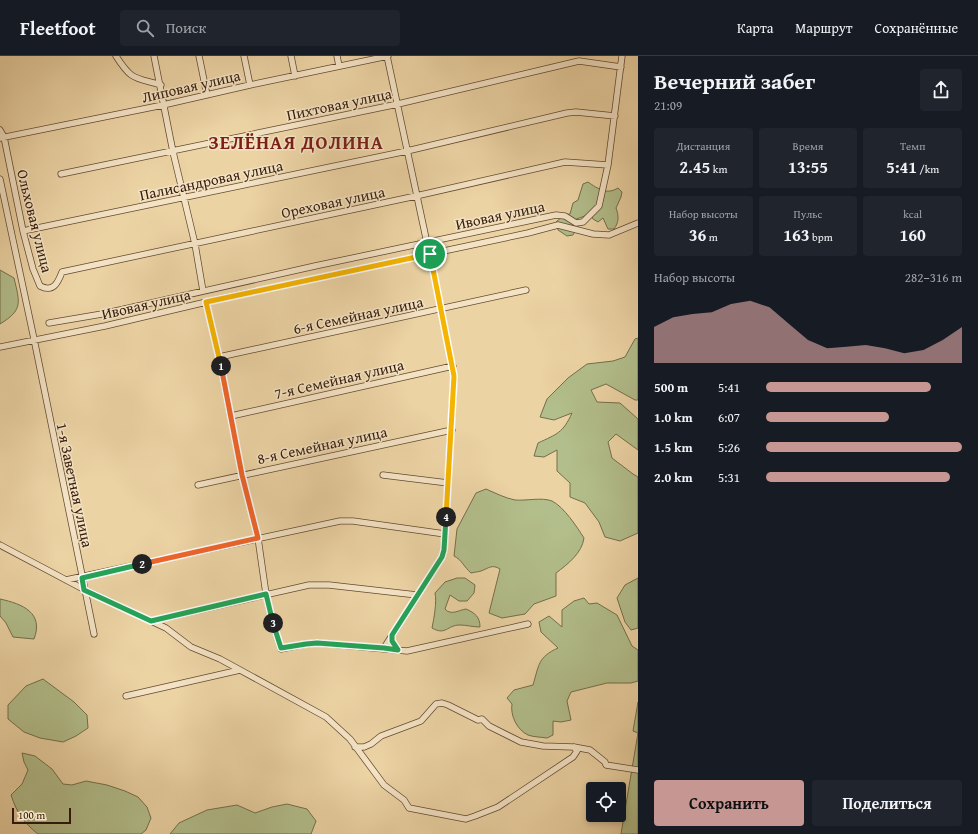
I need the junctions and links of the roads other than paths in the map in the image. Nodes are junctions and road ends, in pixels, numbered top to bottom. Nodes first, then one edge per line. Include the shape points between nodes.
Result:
1 (116, 56) edge
2 (154, 56) edge
3 (199, 56) edge
4 (244, 56) edge
5 (291, 56) edge
6 (337, 56) edge
7 (387, 56) edge
8 (622, 56) edge
9 (339, 66) junction
10 (621, 67) junction
11 (295, 76) junction
12 (160, 85) junction
13 (250, 85) junction
14 (207, 95) junction
15 (398, 104) junction
16 (163, 105) junction
17 (615, 116) junction
18 (0, 130) edge
19 (2, 137) edge
20 (407, 151) junction
21 (172, 152) junction
22 (608, 165) junction
23 (61, 174) dead end
24 (0, 179) edge
25 (416, 196) junction
26 (184, 199) junction
27 (638, 223) edge
28 (22, 231) junction
29 (427, 243) junction
30 (195, 244) junction
31 (430, 254) junction
32 (62, 272) joint
33 (526, 290) dead end
34 (203, 291) junction
35 (206, 302) junction
36 (442, 309) junction
37 (50, 323) dead end
38 (34, 340) junction
39 (0, 347) edge
40 (219, 357) junction
41 (452, 366) junction
42 (231, 416) junction
43 (452, 430) junction
44 (242, 475) junction
45 (383, 475) dead end
46 (448, 483) junction
47 (198, 485) dead end
48 (445, 534) junction
49 (258, 538) junction
50 (0, 545) edge
51 (82, 578) junction
52 (66, 580) junction
53 (84, 590) junction
54 (266, 594) junction
55 (417, 595) junction
56 (151, 621) junction
57 (528, 624) dead end
58 (94, 634) dead end
59 (392, 635) junction
60 (384, 648) junction
61 (398, 650) junction
62 (240, 670) junction
63 (126, 696) dead end
64 (355, 747) junction
65 (574, 747) junction
66 (638, 770) edge

1 - 12 street via 134,78
2 - 12 street
3 - 14 street
4 - 13 street
5 - 11 street
6 - 9 street
7 - 9 street, Липовая улица
7 - 15 street
8 - 10 street
9 - 11 street, Липовая улица
10 - 15 street, Пихтовая улица via 579,61
10 - 17 street
11 - 13 street, Липовая улица
12 - 16 street
13 - 14 street, Липовая улица
14 - 16 street, Липовая улица
15 - 20 street
15 - 21 street, Пихтовая улица
16 - 19 street, Липовая улица
16 - 21 street
17 - 20 street, Палисандровая улица via 571,112
17 - 22 street
18 - 19 street, Ольховая улица
19 - 28 street, Ольховая улица
20 - 25 street
20 - 26 street, Палисандровая улица
21 - 23 street, Пихтовая улица
21 - 26 street
22 - 25 street, Ореховая улица via 565,162
22 - 29 street, Ивовая улица via 598,209 580,223 556,215
24 - 38 street, 1-я Заветная улица
25 - 29 street
25 - 30 street, Ореховая улица
26 - 28 street, Палисандровая улица
26 - 30 street
27 - 31 street, Ивовая улица via 609,235 554,226
28 - 32 street, Ольховая улица via 40,286 55,286
29 - 34 street, Ивовая улица
30 - 32 street, Ореховая улица
30 - 34 street
31 - 35 street, Ивовая улица
31 - 36 street
33 - 36 street, 6-я Семейная улица
34 - 37 street, Ивовая улица
35 - 38 street, Ивовая улица
35 - 40 street
36 - 40 street, 6-я Семейная улица
36 - 41 street
38 - 39 street, Ивовая улица
38 - 51 street, 1-я Заветная улица
40 - 42 street
41 - 42 street, 7-я Семейная улица
41 - 43 street
42 - 44 street
43 - 44 street, 8-я Семейная улица
43 - 46 street
44 - 47 street, 8-я Семейная улица
44 - 49 street
45 - 46 street
46 - 48 street
48 - 49 street via 346,521
48 - 55 street via 442,557
49 - 51 street
49 - 54 street
50 - 52 street
51 - 52 street
51 - 53 street, 1-я Заветная улица
52 - 53 street
53 - 56 street
53 - 58 street, 1-я Заветная улица
54 - 55 street via 323,585
54 - 56 street
54 - 60 street via 281,648 317,643
55 - 59 street
56 - 62 street via 166,628 190,647
57 - 61 street via 415,650
59 - 60 street
59 - 61 street via 392,641
60 - 61 street
62 - 63 street
62 - 64 street via 326,717
64 - 65 street via 364,747 381,736 421,720 436,704 442,703 478,720 482,719 489,726 521,742
64 - 65 street via 384,785 404,800 409,808 466,819 498,807 523,791 573,757 577,750
65 - 66 street via 590,750 606,765

